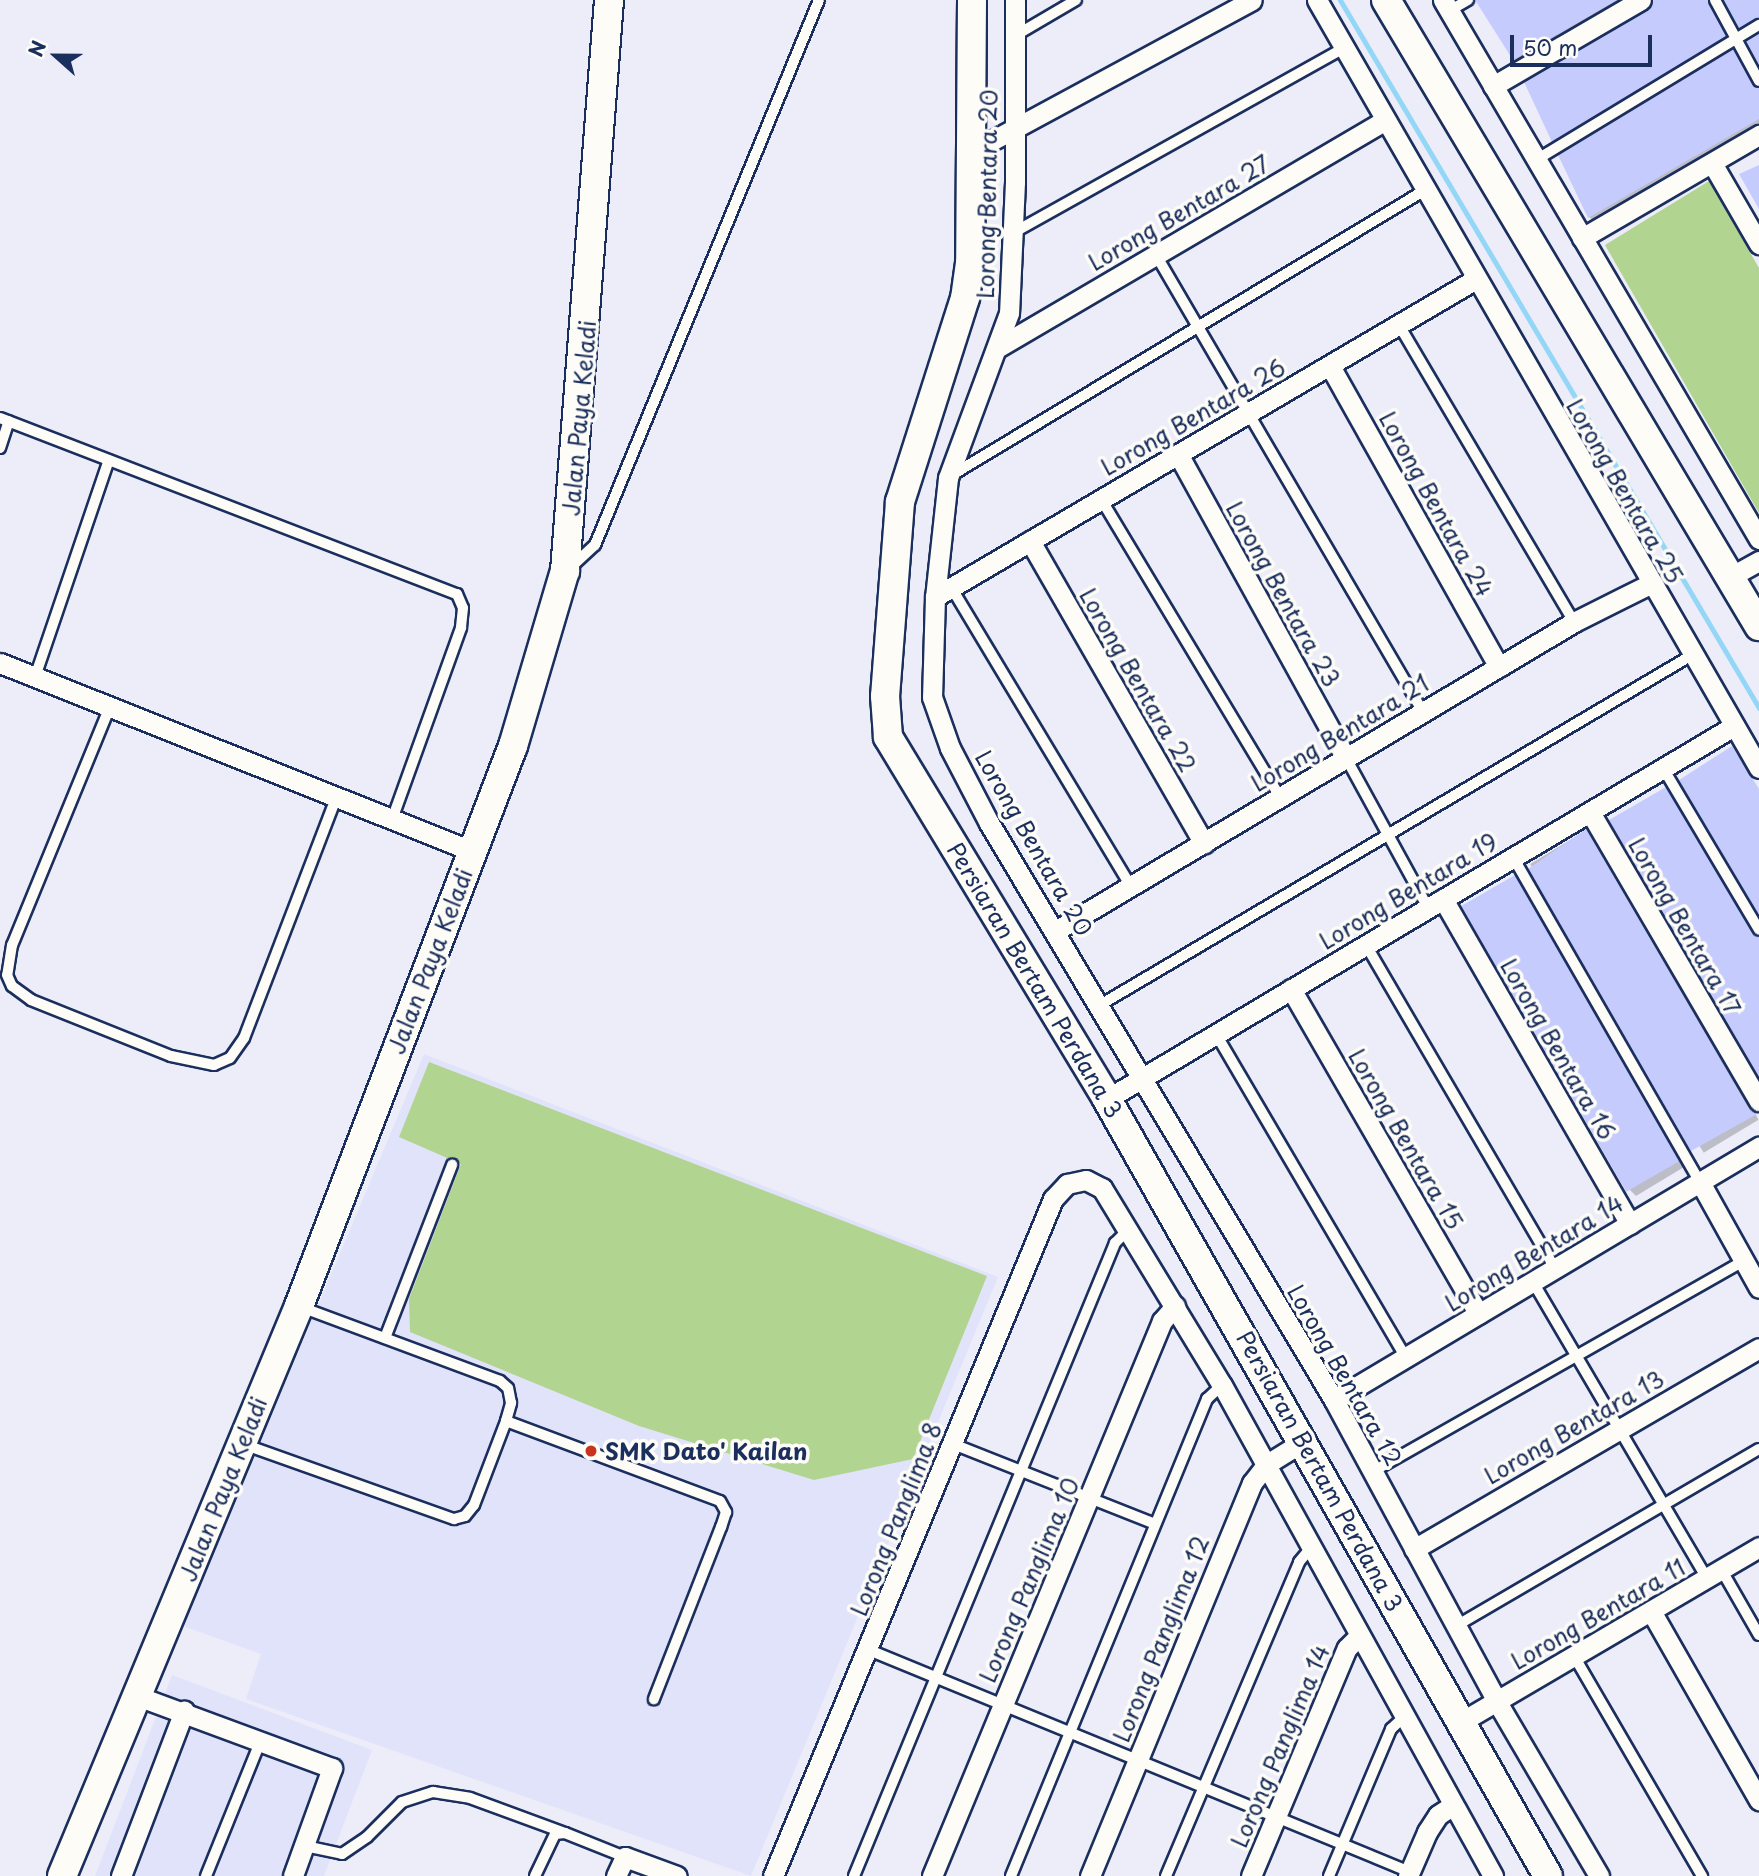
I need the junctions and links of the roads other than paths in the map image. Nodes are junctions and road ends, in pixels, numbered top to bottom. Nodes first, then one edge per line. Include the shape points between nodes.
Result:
1 (609, 0) edge
2 (819, 0) edge
3 (972, 0) edge
4 (1015, 0) edge
5 (1076, 0) edge
6 (1252, 0) edge
7 (1317, 0) edge
8 (1386, 0) edge
9 (1468, 0) edge
10 (1641, 0) edge
11 (1715, 0) edge
12 (1446, 6) edge
13 (1759, 25) edge
14 (1013, 37) junction
15 (1736, 38) junction
16 (1344, 48) junction
17 (1759, 81) edge
18 (1493, 86) junction
19 (1385, 120) junction
20 (1015, 131) junction
21 (1759, 135) edge
22 (971, 152) junction
23 (1536, 160) junction
24 (1712, 163) junction
25 (1425, 190) junction
26 (1013, 233) junction
27 (1582, 238) junction
28 (1759, 244) edge
29 (1156, 255) junction
30 (1476, 279) junction
31 (1399, 325) junction
32 (1199, 327) junction
33 (997, 348) junction
34 (1330, 366) junction
35 (1249, 413) junction
36 (5, 420) edge
37 (0, 448) edge
38 (1178, 454) junction
39 (109, 460) junction
40 (948, 478) junction
41 (1101, 499) junction
42 (1759, 539) edge
43 (1030, 541) junction
44 (1759, 561) edge
45 (565, 571) junction
46 (1730, 577) junction
47 (1650, 584) junction
48 (943, 592) junction
49 (1574, 622) junction
50 (1759, 626) edge
51 (1692, 655) junction
52 (0, 663) edge
53 (1499, 667) junction
54 (35, 678) junction
55 (109, 709) junction
56 (1423, 712) junction
57 (1734, 726) junction
58 (1346, 758) junction
59 (1663, 768) junction
60 (1759, 768) edge
61 (1280, 797) junction
62 (337, 798) junction
63 (1590, 812) junction
64 (392, 820) junction
65 (1387, 835) junction
66 (1204, 843) junction
67 (472, 852) junction
68 (1513, 858) junction
69 (1132, 886) junction
70 (1435, 904) junction
71 (1759, 929) edge
72 (1057, 930) junction
73 (1366, 945) junction
74 (1292, 989) junction
75 (1100, 1005) junction
76 (1216, 1034) junction
77 (1143, 1078) junction
78 (1107, 1099) junction
79 (1759, 1101) edge
80 (1759, 1147) edge
81 (452, 1165) dead end
82 (1700, 1182) junction
83 (1630, 1224) junction
84 (1129, 1229) junction
85 (1744, 1261) junction
86 (1555, 1269) junction
87 (1533, 1282) junction
88 (1759, 1288) edge
89 (299, 1306) junction
90 (1175, 1306) junction
91 (1479, 1314) junction
92 (385, 1338) junction
93 (1759, 1348) edge
94 (1406, 1357) junction
95 (1577, 1357) junction
96 (1222, 1385) junction
97 (1334, 1401) junction
98 (506, 1421) junction
99 (1620, 1429) junction
100 (1304, 1441) junction
101 (242, 1444) junction
102 (953, 1444) junction
103 (1759, 1449) edge
104 (1267, 1464) junction
105 (1020, 1471) junction
106 (1372, 1472) junction
107 (1090, 1498) junction
108 (1664, 1505) junction
109 (1155, 1524) junction
110 (1759, 1548) edge
111 (1310, 1549) junction
112 (1415, 1549) junction
113 (1714, 1574) junction
114 (1651, 1611) junction
115 (1456, 1626) junction
116 (1759, 1634) edge
117 (1358, 1637) junction
118 (869, 1650) junction
119 (1574, 1657) junction
120 (936, 1678) junction
121 (137, 1696) junction
122 (654, 1699) dead end
123 (1497, 1702) junction
124 (1003, 1706) junction
125 (184, 1711) junction
126 (1403, 1718) junction
127 (1461, 1722) junction
128 (1070, 1733) junction
129 (261, 1739) junction
130 (1137, 1761) junction
131 (1203, 1788) junction
132 (1759, 1800) edge
133 (1452, 1806) junction
134 (1276, 1818) junction
135 (565, 1833) junction
136 (1342, 1845) junction
137 (305, 1846) junction
138 (625, 1857) junction
139 (1409, 1874) edge
140 (62, 1876) edge
141 (121, 1876) edge
142 (206, 1876) edge
143 (293, 1876) edge
144 (535, 1876) edge
145 (617, 1876) edge
146 (677, 1876) edge
147 (774, 1876) edge
148 (854, 1876) edge
149 (932, 1876) edge
150 (1011, 1876) edge
151 (1090, 1876) edge
152 (1166, 1876) edge
153 (1251, 1876) edge
154 (1329, 1876) edge
155 (1493, 1876) edge
156 (1548, 1876) edge
157 (1599, 1876) edge
158 (1702, 1876) edge

1 - 45 street, Jalan Paya Keladi
2 - 45 lane via 595,545
3 - 22 street, Persiaran Bertam Perdana 3
4 - 14 street, Lorong Bentara 20
5 - 14 lane
6 - 20 street
7 - 16 street, Lorong Bentara 25
8 - 46 street
9 - 12 lane
10 - 18 street
11 - 15 lane
12 - 18 street
13 - 15 lane
14 - 20 street, Lorong Bentara 20
15 - 17 lane
15 - 23 lane
16 - 19 street, Lorong Bentara 25
16 - 26 lane
18 - 23 street
19 - 25 street, Lorong Bentara 25
19 - 29 street, Lorong Bentara 27
20 - 22 street
20 - 26 street, Lorong Bentara 20
21 - 24 street
22 - 78 street, Persiaran Bertam Perdana 3 via 970,263 965,298 900,502 885,718 898,757
23 - 27 street
24 - 27 street
24 - 28 street
25 - 30 street, Lorong Bentara 25
25 - 32 lane
26 - 33 street, Lorong Bentara 20 via 1009,313
27 - 42 street
29 - 32 lane
29 - 33 street, Lorong Bentara 27
30 - 31 street, Lorong Bentara 26
30 - 47 street, Lorong Bentara 25
31 - 34 street, Lorong Bentara 26
31 - 49 lane
32 - 35 lane
32 - 40 lane
33 - 40 street, Lorong Bentara 20
34 - 35 street, Lorong Bentara 26
34 - 53 street, Lorong Bentara 24
35 - 38 street, Lorong Bentara 26
35 - 56 lane
36 - 37 lane
36 - 39 lane
38 - 41 street, Lorong Bentara 26
38 - 58 street, Lorong Bentara 23
39 - 54 lane
39 - 64 lane via 457,594 463,608 461,628
40 - 48 street, Lorong Bentara 20
41 - 43 street, Lorong Bentara 26
41 - 61 lane
43 - 48 street, Lorong Bentara 26
43 - 66 street, Lorong Bentara 22
44 - 46 street
45 - 67 street, Jalan Paya Keladi via 513,746
46 - 50 street
47 - 49 street, Lorong Bentara 21
47 - 51 street, Lorong Bentara 25
48 - 69 lane
48 - 72 street, Lorong Bentara 20 via 932,697 950,747 989,823
49 - 53 street, Lorong Bentara 21
51 - 57 street, Lorong Bentara 25
51 - 65 lane
52 - 54 street
53 - 56 street, Lorong Bentara 21
54 - 55 street
55 - 62 street
55 - 62 lane via 12,945 7,975 12,986 31,1000 172,1056 214,1065 230,1058 244,1038
56 - 58 street, Lorong Bentara 21
57 - 59 street, Lorong Bentara 19
57 - 60 street, Lorong Bentara 25
58 - 61 street, Lorong Bentara 21
58 - 65 lane
59 - 63 street, Lorong Bentara 19
59 - 71 lane
61 - 66 street, Lorong Bentara 21
62 - 64 street
63 - 68 street, Lorong Bentara 19
63 - 79 street, Lorong Bentara 17
64 - 67 street
65 - 70 lane
65 - 75 lane
66 - 69 street, Lorong Bentara 21
67 - 89 street, Jalan Paya Keladi
68 - 70 street, Lorong Bentara 19
68 - 82 lane
69 - 72 street, Lorong Bentara 21
70 - 73 street, Lorong Bentara 19
70 - 83 street, Lorong Bentara 16
72 - 75 street, Lorong Bentara 20
73 - 74 street, Lorong Bentara 19
73 - 86 lane
74 - 76 street, Lorong Bentara 19
74 - 91 street, Lorong Bentara 15
75 - 77 street, Lorong Bentara 20
76 - 77 street, Lorong Bentara 19
76 - 94 lane
77 - 78 street, Lorong Bentara 19
77 - 97 street, Lorong Bentara 12
78 - 100 street, Persiaran Bertam Perdana 3
80 - 82 street, Lorong Bentara 14
81 - 92 lane
82 - 83 street, Lorong Bentara 14
82 - 85 street
83 - 86 street, Lorong Bentara 14
84 - 90 street
84 - 102 street, Lorong Panglima 8 via 1102,1188 1086,1180 1068,1184 1053,1199
84 - 105 lane via 1115,1243
85 - 88 street
85 - 95 lane
86 - 87 street, Lorong Bentara 14
87 - 91 street, Lorong Bentara 14
87 - 95 lane
89 - 92 lane
89 - 101 street, Jalan Paya Keladi
90 - 96 street
90 - 107 street, Lorong Panglima 10 via 1162,1321
91 - 94 street, Lorong Bentara 14
92 - 98 lane via 500,1381 508,1388 511,1403
93 - 99 street, Lorong Bentara 13
94 - 97 street, Lorong Bentara 14
95 - 99 lane
95 - 106 lane
96 - 104 street
96 - 109 lane via 1207,1399
97 - 106 street, Lorong Bentara 12
98 - 101 lane via 474,1505 465,1516 454,1519
98 - 122 lane via 720,1501 726,1512
99 - 108 lane
99 - 112 street, Lorong Bentara 13
100 - 104 street, Lorong Panglima 12
100 - 127 street, Persiaran Bertam Perdana 3
101 - 121 street, Jalan Paya Keladi
102 - 105 lane
102 - 118 street, Lorong Panglima 8
103 - 108 lane
104 - 111 street
104 - 130 street, Lorong Panglima 12 via 1252,1483
105 - 107 lane
105 - 120 lane
106 - 112 street, Lorong Bentara 12
107 - 109 lane
107 - 124 street, Lorong Panglima 10
108 - 113 lane
108 - 115 lane
109 - 128 lane
110 - 113 street, Lorong Bentara 11
111 - 117 street
111 - 131 lane via 1299,1562
112 - 115 street, Lorong Bentara 12
113 - 114 street, Lorong Bentara 11
113 - 116 lane
114 - 119 street, Lorong Bentara 11
114 - 132 street
115 - 123 street, Lorong Bentara 12
117 - 126 street
117 - 134 street, Lorong Panglima 14 via 1347,1648
118 - 120 lane
118 - 147 street, Lorong Panglima 8
119 - 123 street, Lorong Bentara 11
119 - 158 lane
120 - 124 lane
120 - 148 lane
121 - 125 street
121 - 140 street, Jalan Paya Keladi
123 - 127 street, Lorong Bentara 11
123 - 157 street, Lorong Bentara 12
124 - 128 lane
124 - 149 street, Lorong Panglima 10
125 - 129 street
125 - 141 street
126 - 133 street
126 - 136 lane via 1391,1729
127 - 156 street, Persiaran Bertam Perdana 3
128 - 130 lane
128 - 150 lane
129 - 137 street via 332,1768
129 - 142 lane
130 - 131 lane
130 - 151 street, Lorong Panglima 12
131 - 134 lane
131 - 152 lane
133 - 139 street via 1438,1815 1427,1832
133 - 155 street
134 - 136 lane
134 - 153 street, Lorong Panglima 14
135 - 137 lane via 470,1798 433,1792 402,1802 367,1837 342,1854
135 - 138 lane
135 - 144 lane via 548,1842
136 - 139 lane
136 - 154 lane
137 - 143 street
138 - 145 street
138 - 146 street

